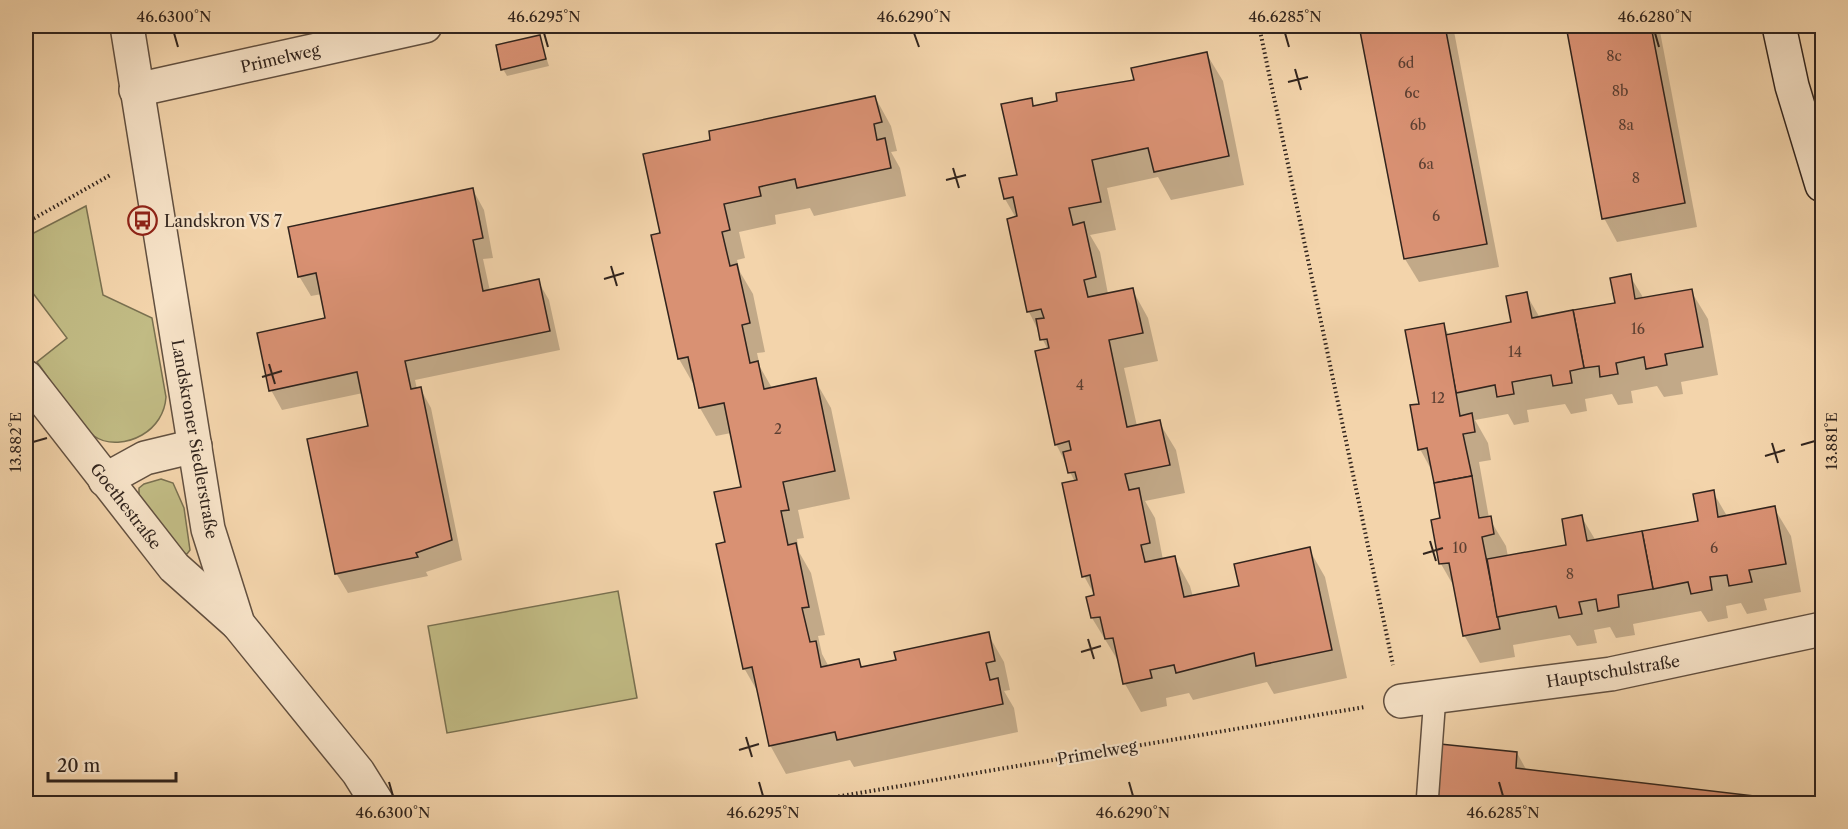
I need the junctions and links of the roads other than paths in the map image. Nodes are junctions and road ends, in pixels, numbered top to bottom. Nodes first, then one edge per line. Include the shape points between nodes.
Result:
1 (127, 26) edge
2 (425, 26) edge
3 (1779, 26) edge
4 (1792, 86) junction
5 (136, 90) junction
6 (1822, 108) edge
7 (1822, 185) edge
8 (26, 377) edge
9 (195, 446) junction
10 (105, 480) junction
11 (238, 624) junction
12 (1822, 629) edge
13 (1436, 696) junction
14 (1401, 701) road end
15 (378, 804) edge
16 (1427, 804) edge

1 - 5 street, Landskroner Siedlerstraße
2 - 5 street, Primelweg
3 - 4 street
4 - 6 street
4 - 7 street
5 - 9 street, Landskroner Siedlerstraße
8 - 10 street, Goethestraße
9 - 10 street via 145,458
9 - 11 street, Landskroner Siedlerstraße via 208,529
10 - 11 street, Goethestraße via 174,567
11 - 15 street, Landskroner Siedlerstraße via 358,771
12 - 13 street, Hauptschulstraße via 1611,674
13 - 14 street, Hauptschulstraße
13 - 16 lane

